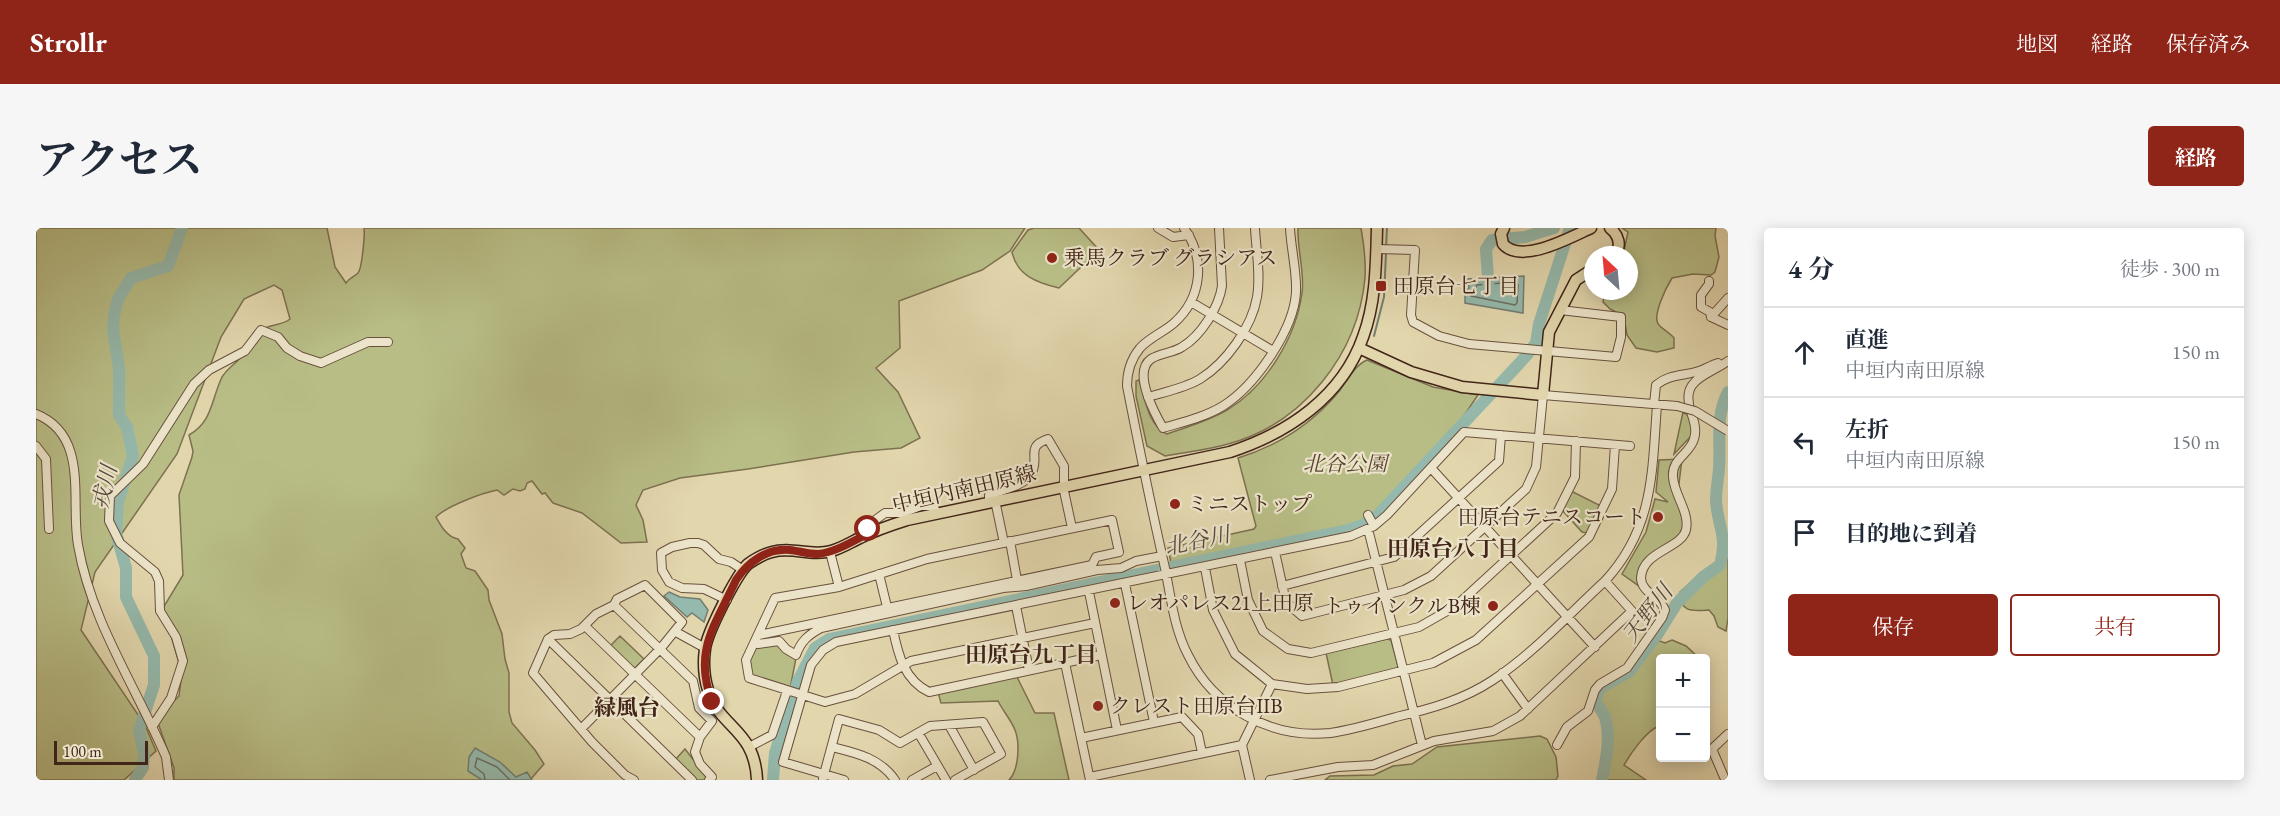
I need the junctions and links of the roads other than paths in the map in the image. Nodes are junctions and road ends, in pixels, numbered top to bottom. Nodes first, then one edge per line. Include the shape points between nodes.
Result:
1 (1158, 228) edge
2 (1219, 228) edge
3 (1255, 228) edge
4 (1290, 228) edge
5 (1377, 228) edge
6 (1591, 228) edge
7 (1610, 228) edge
8 (1186, 232) edge
9 (1503, 235) edge
10 (1618, 246) edge
11 (1377, 249) junction
12 (1584, 275) edge
13 (1708, 281) dead end
14 (1728, 298) edge
15 (1191, 302) junction
16 (1560, 310) junction
17 (1211, 314) junction
18 (1711, 317) junction
19 (1728, 325) edge
20 (1242, 333) junction
21 (388, 342) dead end
22 (1359, 348) junction
23 (1543, 350) junction
24 (1273, 351) junction
25 (1727, 362) edge
26 (1543, 395) junction
27 (1148, 397) junction
28 (1656, 405) junction
29 (36, 414) edge
30 (1728, 431) edge
31 (1501, 435) junction
32 (1539, 438) junction
33 (1576, 441) junction
34 (1615, 445) junction
35 (36, 446) edge
36 (1630, 446) dead end
37 (1431, 468) junction
38 (1144, 470) junction
39 (1018, 484) junction
40 (1064, 487) junction
41 (1023, 495) junction
42 (1458, 498) junction
43 (993, 504) junction
44 (1368, 515) dead end
45 (1371, 526) junction
46 (1484, 527) junction
47 (1072, 528) junction
48 (50, 529) dead end
49 (1007, 542) junction
50 (830, 552) junction
51 (1275, 552) junction
52 (1510, 556) junction
53 (1160, 558) junction
54 (1240, 560) junction
55 (1377, 562) junction
56 (1205, 568) junction
57 (743, 570) junction
58 (879, 574) junction
59 (1166, 574) junction
60 (1017, 580) junction
61 (1605, 581) junction
62 (1125, 584) junction
63 (1537, 585) junction
64 (1282, 586) junction
65 (838, 587) junction
66 (1089, 591) junction
67 (1384, 595) junction
68 (727, 600) junction
69 (614, 605) junction
70 (1016, 606) junction
71 (887, 607) junction
72 (1567, 616) junction
73 (1095, 623) junction
74 (585, 626) junction
75 (893, 630) junction
76 (676, 632) junction
77 (1394, 633) junction
78 (1023, 638) junction
79 (548, 639) junction
80 (758, 639) junction
81 (1595, 646) junction
82 (661, 648) junction
83 (705, 648) junction
84 (1101, 655) junction
85 (1065, 663) junction
86 (902, 665) junction
87 (1029, 670) junction
88 (1404, 671) junction
89 (635, 674) junction
90 (1502, 674) junction
91 (1272, 684) junction
92 (788, 691) junction
93 (802, 695) junction
94 (610, 699) junction
95 (1528, 709) junction
96 (1414, 713) junction
97 (1254, 720) junction
98 (1154, 722) junction
99 (949, 725) junction
100 (152, 727) junction
101 (581, 729) junction
102 (1117, 730) junction
103 (919, 734) junction
104 (1728, 734) edge
105 (700, 737) junction
106 (1081, 738) junction
107 (1242, 745) junction
108 (1422, 745) junction
109 (1557, 745) dead end
110 (749, 747) junction
111 (832, 747) junction
112 (1202, 753) junction
113 (937, 766) junction
114 (974, 770) junction
115 (823, 777) edge
116 (1724, 777) dead end
117 (1090, 779) edge
118 (168, 780) edge
119 (634, 780) edge
120 (692, 780) edge
121 (709, 780) edge
122 (757, 780) edge
123 (844, 780) edge
124 (895, 780) edge
125 (912, 780) edge
126 (946, 780) edge
127 (955, 780) edge
128 (1250, 780) edge
129 (1270, 780) edge

1 - 8 street via 1173,237
2 - 17 street via 1222,286
3 - 20 street via 1257,299
4 - 24 street via 1296,294 1287,327
5 - 11 main road, 中垣内南田原線
6 - 9 main road via 1558,244 1515,251
7 - 10 main road via 1617,235
8 - 15 street via 1199,264 1197,291
11 - 22 main road, 中垣内南田原線 via 1374,290
11 - 23 street via 1415,249 1413,322 1439,336 1469,344
12 - 16 main road via 1576,280
13 - 18 street via 1701,295 1701,307
14 - 18 street
15 - 17 street
15 - 38 street via 1175,322 1142,346 1127,372
16 - 23 main road
16 - 23 street via 1621,317 1616,357
17 - 20 street
17 - 27 street via 1193,339 1146,365 1144,384
18 - 19 street
20 - 24 street
20 - 27 street via 1220,362 1200,379
21 - 100 street via 368,342 321,363 300,356 278,337 261,330 245,351 208,370 194,384 143,464 109,499 109,521 120,543 155,572 160,611 176,637 183,661 171,698
22 - 26 main road via 1411,372 1461,387
22 - 38 main road, 中垣内南田原線 via 1327,394 1290,426 1230,452
23 - 26 main road
24 - 27 street via 1247,388 1202,416 1163,428
25 - 28 street via 1661,381 1656,385
25 - 109 street via 1694,382 1687,393 1695,424 1694,439 1678,458 1672,474 1686,521 1683,537 1653,557 1641,577 1643,586 1663,605 1662,618 1627,668 1595,690 1588,711 1567,727
26 - 28 street
26 - 32 street
28 - 30 street, bridge via 1695,411
28 - 61 street via 1648,498 1642,521 1626,554
29 - 100 street via 54,425 73,459 76,532 85,577 105,630
31 - 32 street
31 - 37 street via 1464,432
31 - 42 street via 1499,460
32 - 33 street
32 - 46 street via 1536,467 1526,489
33 - 34 street
33 - 52 street via 1575,477 1557,513
34 - 36 street
34 - 63 street via 1612,489 1589,537
35 - 48 street via 46,459
37 - 42 street
37 - 45 street via 1387,515
38 - 40 main road, 中垣内南田原線
38 - 53 street
39 - 40 street via 1033,471 1035,446 1048,439 1064,466
39 - 41 street
39 - 43 street via 989,495
40 - 41 main road, 中垣内南田原線
40 - 47 street
41 - 43 main road, 中垣内南田原線
42 - 46 street
42 - 55 street via 1394,557
43 - 49 street
43 - 50 main road, 中垣内南田原線 via 890,525
44 - 45 street
45 - 51 street via 1351,536
45 - 55 street
46 - 52 street
46 - 67 street via 1431,576
47 - 49 street
47 - 60 street via 1112,520 1119,552 1096,557 1092,565
49 - 58 street
49 - 60 street
50 - 57 main road, 中垣内南田原線 via 774,551
50 - 65 street
51 - 54 street
51 - 64 street
52 - 63 street
52 - 77 street via 1456,606 1419,627
53 - 59 street
53 - 80 street via 821,628 804,638 796,655 779,641
54 - 56 street
54 - 77 street via 1248,600 1263,631 1288,649 1311,653
55 - 64 street
55 - 67 street
56 - 59 street
56 - 91 street via 1213,610 1235,654
57 - 68 main road, 中垣内南田原線
57 - 68 street via 719,559 699,543 672,547 661,553 662,570 669,582 682,588 704,589
58 - 65 street
58 - 71 street
59 - 62 street
59 - 97 street via 1177,629 1195,668 1224,701
60 - 71 street
61 - 72 street
61 - 81 street via 1632,611
62 - 66 street
62 - 98 street
63 - 72 street
63 - 88 street via 1476,640 1433,663
64 - 67 street via 1286,602 1302,616
65 - 80 street via 775,598
66 - 70 street
66 - 73 street
67 - 77 street
68 - 83 main road, 中垣内南田原線
69 - 74 street via 596,614
69 - 76 street via 617,599 645,585 682,622
69 - 82 street
70 - 75 street
70 - 78 street
71 - 80 street
72 - 81 street
72 - 90 street
73 - 78 street
73 - 84 street
74 - 79 street
74 - 89 street
75 - 86 street
75 - 93 street via 837,642 823,650 811,664
76 - 82 street
76 - 83 street
77 - 88 street
78 - 86 street
78 - 87 street
79 - 94 street
79 - 101 street via 533,673
80 - 92 street via 746,660 749,678
81 - 95 street
82 - 89 street
82 - 105 street via 693,681 699,708 712,721
83 - 110 main road, 中垣内南田原線 via 705,677 712,702
84 - 85 street
84 - 102 street
85 - 87 street
85 - 106 street
86 - 87 street via 929,692
86 - 93 street via 855,694 825,702
88 - 91 street via 1338,687 1307,689
88 - 96 street
89 - 94 street
89 - 105 street
90 - 95 street
90 - 96 street via 1457,699
91 - 97 street
92 - 93 street
92 - 110 street via 772,735
93 - 115 street via 783,762
94 - 101 street
94 - 120 street
95 - 108 street via 1493,731
96 - 97 street via 1331,733 1286,731
96 - 108 street
97 - 107 street
98 - 102 street
98 - 112 street via 1182,717 1198,734
99 - 103 street via 930,726
99 - 114 street
99 - 114 street via 983,722 1001,754
100 - 118 street via 166,757
101 - 119 street
102 - 106 street
103 - 111 street via 900,743 879,730 839,719
103 - 113 street
104 - 116 street via 1712,749
105 - 121 street via 695,752 712,777
106 - 117 street
107 - 112 street
107 - 128 street
108 - 129 street via 1373,765 1338,767
110 - 122 main road, 中垣内南田原線 via 757,765
111 - 115 street
111 - 124 street via 875,761
112 - 117 street
113 - 125 street
113 - 126 street
114 - 127 street
115 - 123 street

